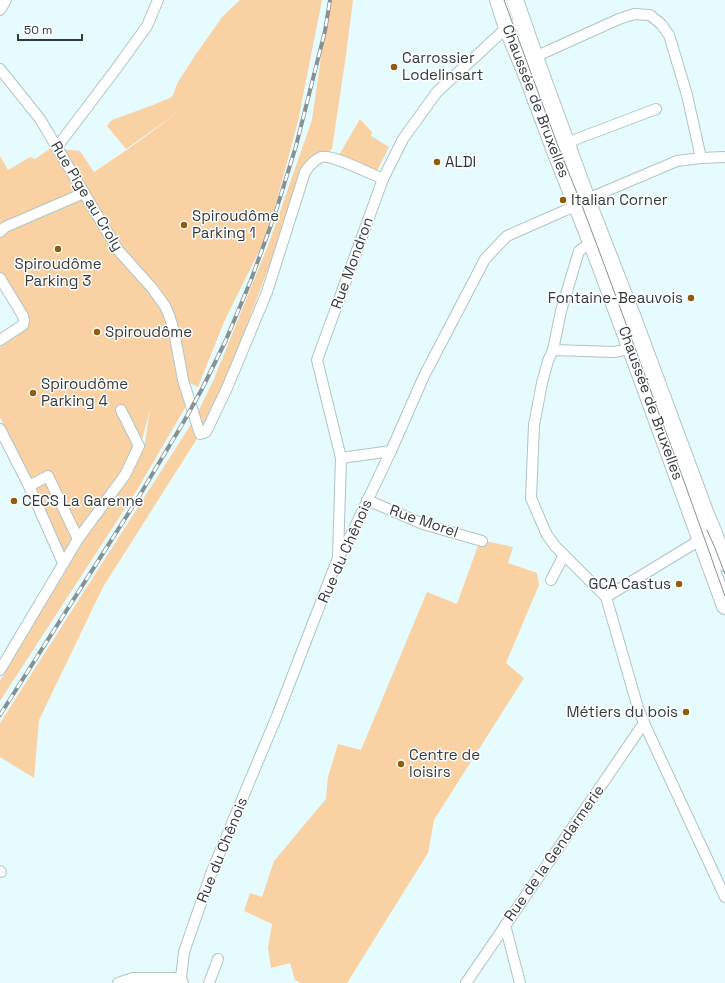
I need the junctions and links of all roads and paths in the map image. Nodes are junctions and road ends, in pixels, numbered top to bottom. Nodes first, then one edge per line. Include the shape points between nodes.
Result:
1 (6, 0) edge
2 (158, 0) edge
3 (498, 0) edge
4 (515, 0) edge
5 (0, 10) edge
6 (523, 23) junction
7 (507, 28) junction
8 (535, 58) junction
9 (0, 68) edge
10 (656, 109) dead end
11 (560, 146) junction
12 (57, 147) junction
13 (701, 158) junction
14 (725, 158) edge
15 (383, 179) junction
16 (84, 193) junction
17 (582, 202) junction
18 (0, 232) edge
19 (596, 239) junction
20 (0, 278) edge
21 (0, 340) edge
22 (630, 349) junction
23 (553, 350) junction
24 (121, 410) dead end
25 (0, 429) edge
26 (391, 451) junction
27 (341, 458) junction
28 (28, 486) junction
29 (367, 500) junction
30 (707, 535) junction
31 (78, 539) junction
32 (482, 541) dead end
33 (564, 555) junction
34 (338, 558) junction
35 (64, 563) junction
36 (725, 563) edge
37 (551, 580) dead end
38 (606, 597) junction
39 (725, 606) edge
40 (0, 670) edge
41 (644, 724) junction
42 (725, 897) edge
43 (505, 925) junction
44 (218, 959) dead end
45 (182, 981) edge
46 (118, 983) edge
47 (209, 983) edge
48 (466, 983) edge
49 (520, 983) edge

1 - 5 street
2 - 12 street via 147,26
3 - 7 main road, Chaussée de Bruxelles
4 - 6 main road, Chaussée de Bruxelles
6 - 7 street, Rue Mondron
6 - 8 main road, Chaussée de Bruxelles
7 - 11 main road, Chaussée de Bruxelles
7 - 15 street, Rue Mondron via 437,92 403,139
8 - 11 main road, Chaussée de Bruxelles
8 - 13 street via 620,19 634,14 650,15 669,35 687,95
9 - 12 street, Rue Pige au Croly via 40,119
10 - 11 street
11 - 17 main road, Chaussée de Bruxelles
12 - 16 street, Rue Pige au Croly
13 - 14 street, Rue du Chênois
13 - 17 street, Rue du Chênois via 677,161
15 - 16 street, Rue Pige au Croly via 336,159 322,157 312,162 305,172 267,292 227,388 206,432 200,434 183,380 174,331 165,306 118,250
15 - 27 street, Rue Mondron via 317,360
16 - 18 street via 4,227
17 - 19 main road, Chaussée de Bruxelles
17 - 26 street, Rue du Chênois via 507,236 485,259 424,376
19 - 22 main road, Chaussée de Bruxelles
19 - 23 street via 579,251 561,311
19 - 30 main road, Chaussée de Bruxelles via 633,318 707,517
20 - 21 street via 24,321 23,325
22 - 23 street via 614,352
22 - 30 main road, Chaussée de Bruxelles
23 - 33 street via 542,383 534,425 531,498 547,535
24 - 31 street via 139,446 125,475
25 - 28 street
26 - 27 street
26 - 29 street, Rue du Chênois
27 - 34 street, Rue Mondron
28 - 31 street via 48,476
28 - 35 street
29 - 32 street, Rue Morel via 423,524
29 - 34 street, Rue du Chênois
30 - 36 main road, Chaussée de Bruxelles
30 - 38 street
30 - 39 main road, Chaussée de Bruxelles
31 - 35 street
33 - 37 street
33 - 38 street
34 - 45 street, Rue du Chênois via 277,716 212,871 184,952
35 - 40 street
38 - 41 street
41 - 42 street
41 - 43 street, Rue de la Gendarmerie
43 - 48 street, Rue de la Gendarmerie
43 - 49 street
44 - 47 street
45 - 46 street via 133,978

